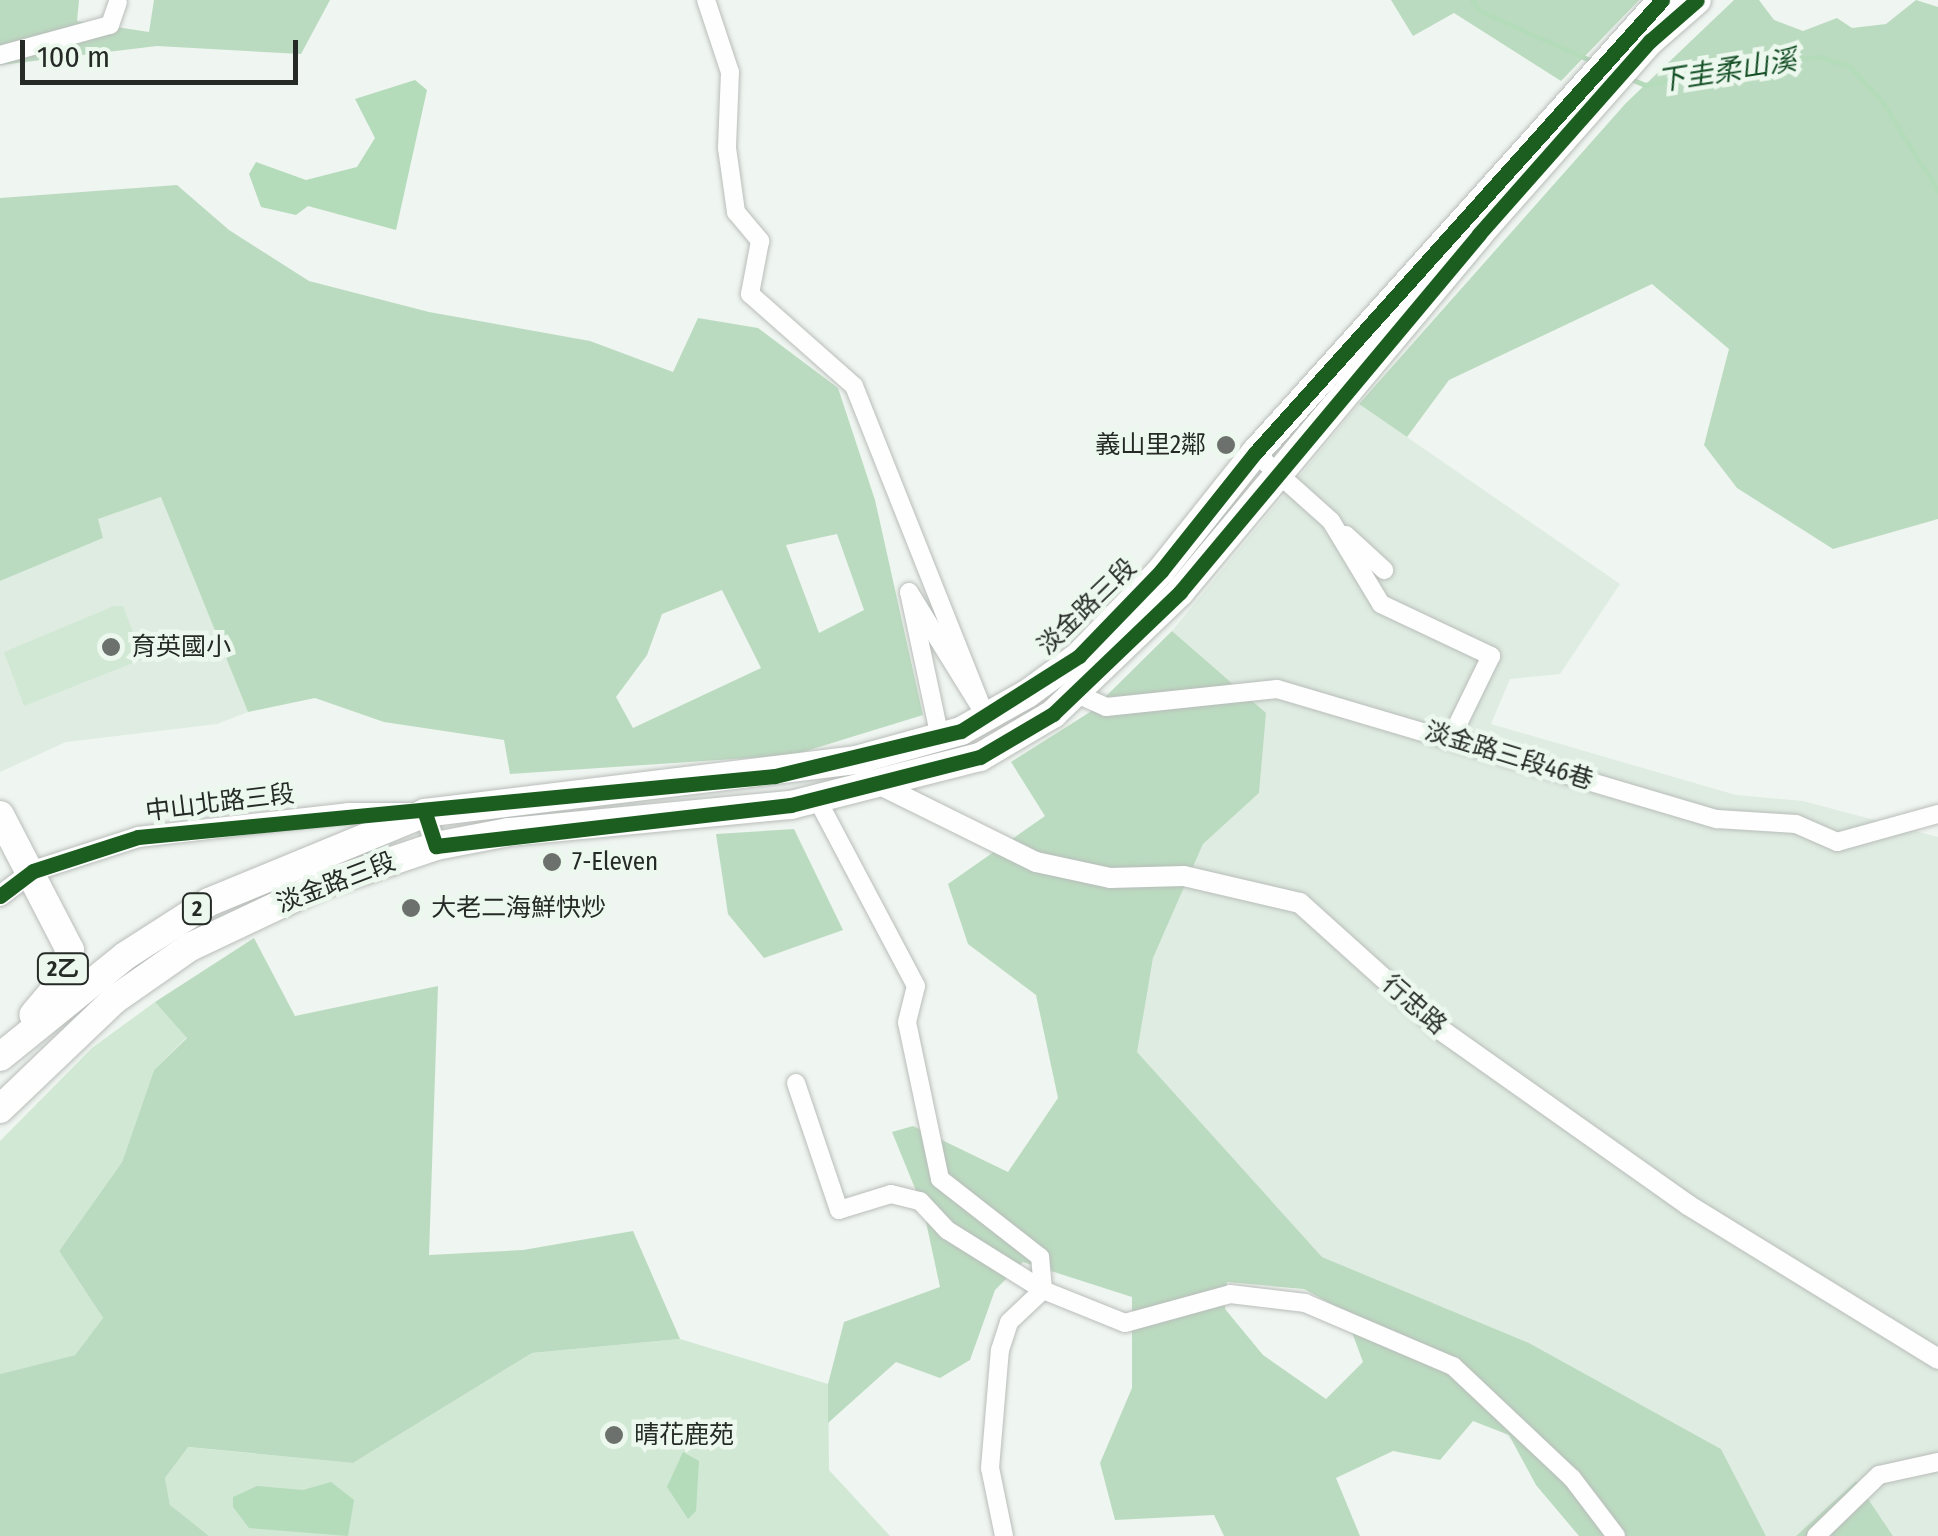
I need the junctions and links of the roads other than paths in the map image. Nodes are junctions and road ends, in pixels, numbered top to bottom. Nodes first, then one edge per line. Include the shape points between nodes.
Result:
1 (706, 0) edge
2 (1662, 0) edge
3 (1698, 0) edge
4 (118, 2) edge
5 (1642, 34) junction
6 (0, 55) edge
7 (1591, 88) junction
8 (1254, 452) junction
9 (1276, 473) junction
10 (1331, 521) junction
11 (1384, 570) dead end
12 (1077, 694) junction
13 (940, 738) junction
14 (1451, 738) junction
15 (856, 760) junction
16 (871, 785) junction
17 (816, 798) junction
18 (425, 814) junction
19 (1938, 814) edge
20 (0, 815) edge
21 (436, 846) junction
22 (33, 871) junction
23 (0, 896) edge
24 (0, 1056) edge
25 (796, 1083) dead end
26 (0, 1109) edge
27 (1043, 1290) junction
28 (1938, 1359) edge
29 (1938, 1462) edge
30 (1004, 1536) edge
31 (1616, 1536) edge
32 (1816, 1536) edge

1 - 13 street via 730,72 727,148 736,212 760,241 750,294 854,386 984,714 908,592
2 - 5 main road, 2
3 - 5 main road, 2
4 - 6 street via 110,25
5 - 7 main road, 2
7 - 8 main road, 淡金路三段 / 2
7 - 9 main road, 淡金路三段 / 2
8 - 9 street
8 - 13 main road, 淡金路三段 / 2 via 1161,571 1078,656 1028,694
9 - 10 street
9 - 12 main road, 淡金路三段 / 2 via 1180,592
10 - 11 street
10 - 14 street via 1382,604 1491,656
12 - 14 street, 淡金路三段46巷 via 1106,707 1276,690
12 - 16 main road, 淡金路三段 / 2 via 980,758
13 - 15 main road, 淡金路三段 / 2
14 - 19 street, 淡金路三段46巷 via 1718,819 1796,824 1837,842
15 - 16 street
15 - 18 main road, 淡金路三段 / 2
16 - 17 main road, 淡金路三段 / 2
16 - 28 street, 行忠路 via 1036,862 1110,878 1184,876 1300,903 1441,1030 1688,1205
17 - 21 main road, 淡金路三段 / 2
17 - 27 street via 916,986 906,1022 940,1179 1040,1256
18 - 21 street
18 - 22 street, 中山北路三段 via 348,813 138,837
18 - 24 main road, 淡金路三段 / 2 via 209,902 125,956
20 - 22 main road, 2乙
21 - 26 main road, 淡金路三段 / 2 via 321,885 190,947 114,1000
22 - 23 street, 中山北路三段
22 - 24 main road, 2乙 via 70,950 56,988
25 - 27 street via 839,1210 892,1194 920,1200 948,1230
27 - 30 street via 1009,1322 1000,1350 990,1468
27 - 31 street via 1125,1323 1230,1294 1304,1303 1454,1366 1572,1478
29 - 32 street via 1878,1475

